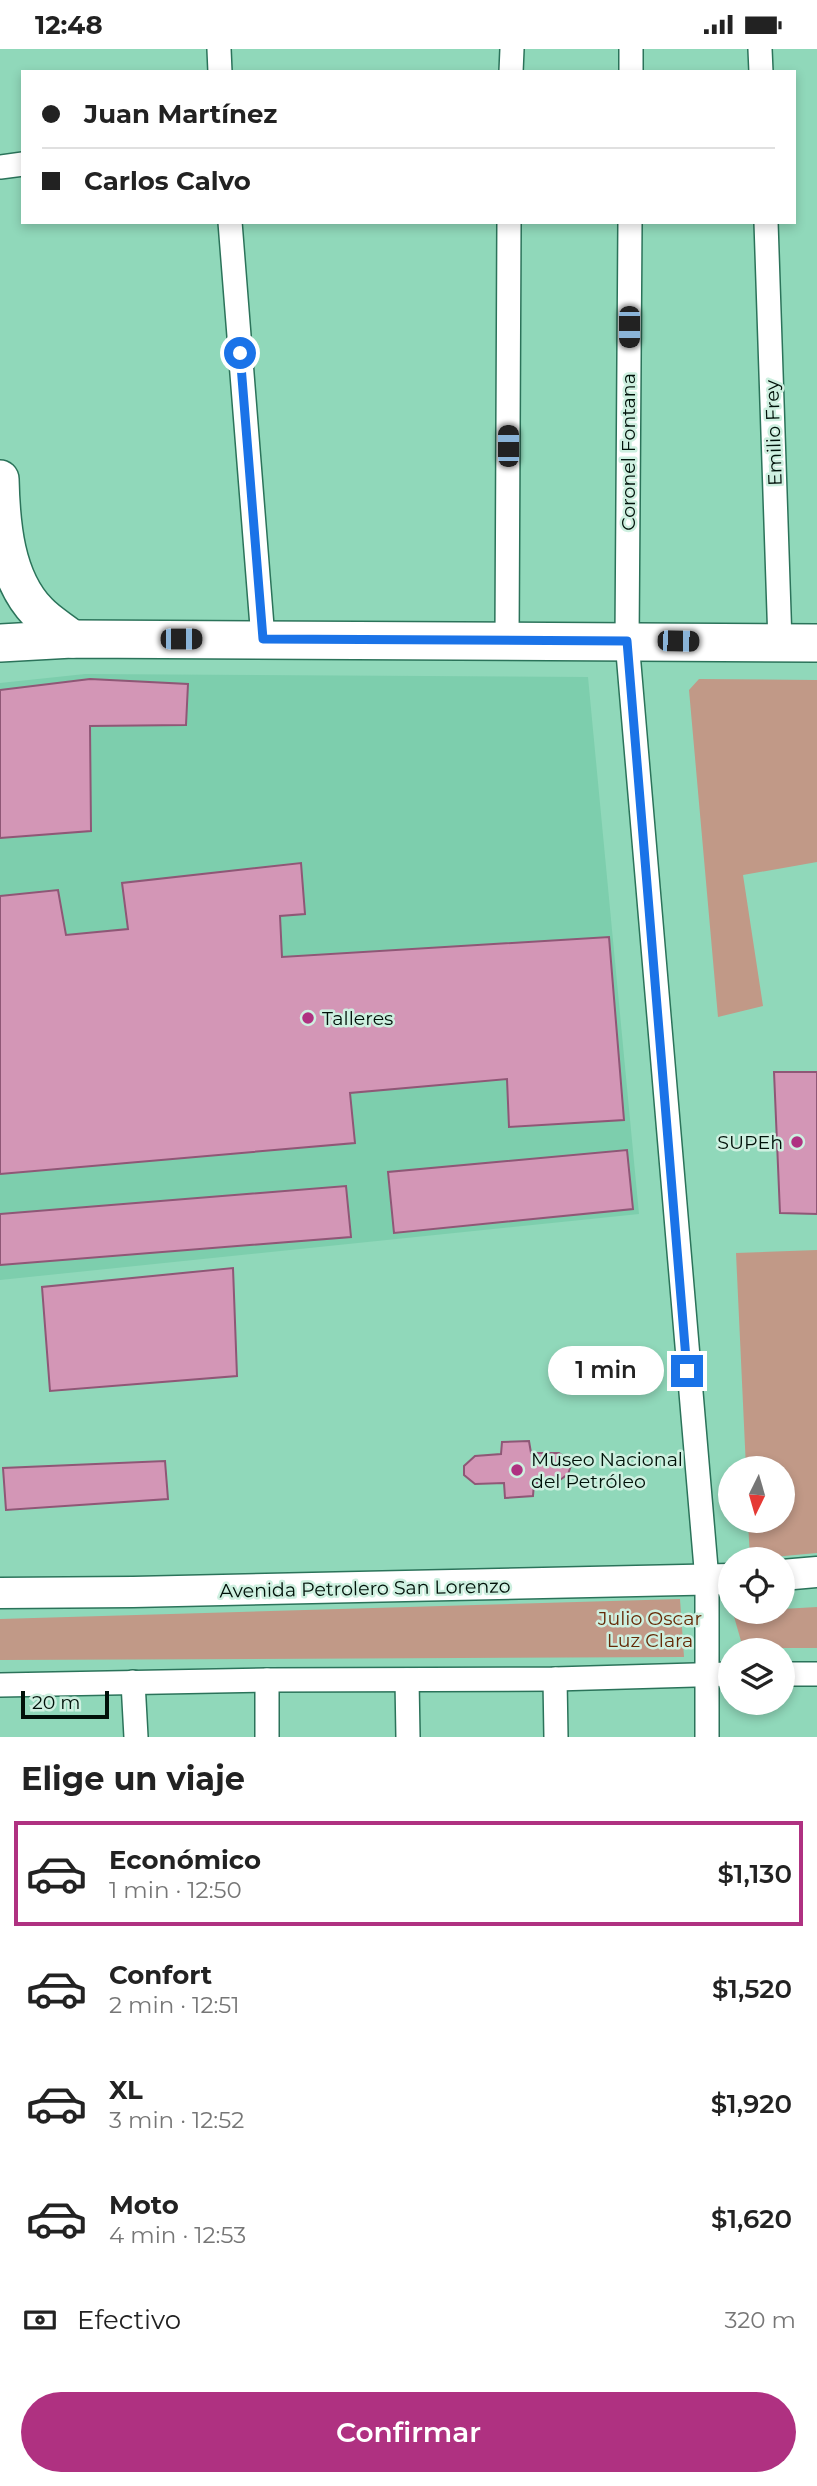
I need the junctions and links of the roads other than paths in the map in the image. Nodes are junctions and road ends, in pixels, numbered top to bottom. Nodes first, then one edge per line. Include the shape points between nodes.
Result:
1 (219, 49) edge
2 (512, 49) edge
3 (631, 49) edge
4 (760, 49) edge
5 (220, 70) edge
6 (511, 70) edge
7 (631, 70) edge
8 (761, 70) edge
9 (21, 164) edge
10 (0, 167) edge
11 (230, 224) edge
12 (509, 224) edge
13 (630, 224) edge
14 (766, 224) edge
15 (0, 478) edge
16 (0, 521) edge
17 (72, 639) junction
18 (263, 639) junction
19 (507, 641) junction
20 (627, 641) junction
21 (0, 643) edge
22 (780, 643) junction
23 (817, 643) edge
24 (817, 1572) edge
25 (795, 1574) edge
26 (718, 1580) edge
27 (0, 1593) edge
28 (705, 1674) junction
29 (718, 1674) edge
30 (795, 1674) edge
31 (817, 1674) edge
32 (555, 1679) junction
33 (267, 1680) junction
34 (407, 1680) junction
35 (133, 1682) junction
36 (0, 1685) edge
37 (136, 1737) edge
38 (267, 1737) edge
39 (408, 1737) edge
40 (556, 1737) edge
41 (707, 1737) edge

1 - 5 street
2 - 6 street
3 - 7 street
4 - 8 street
9 - 10 street
11 - 18 street
12 - 19 street
13 - 20 street, Coronel Fontana
14 - 22 street, Emilio Frey
15 - 16 main road
16 - 17 main road via 16,579 37,611
17 - 18 main road
17 - 21 main road
18 - 19 main road
19 - 20 main road
20 - 22 main road
20 - 26 street, Coronel Fontana
22 - 23 main road
24 - 25 street
26 - 27 street, Avenida Petrolero San Lorenzo
26 - 28 street, Coronel Fontana
28 - 29 street
28 - 32 street
28 - 41 street, Coronel Fontana
30 - 31 street
32 - 34 street
32 - 40 street
33 - 34 street
33 - 35 street
33 - 38 street
34 - 39 street
35 - 36 street
35 - 37 street

